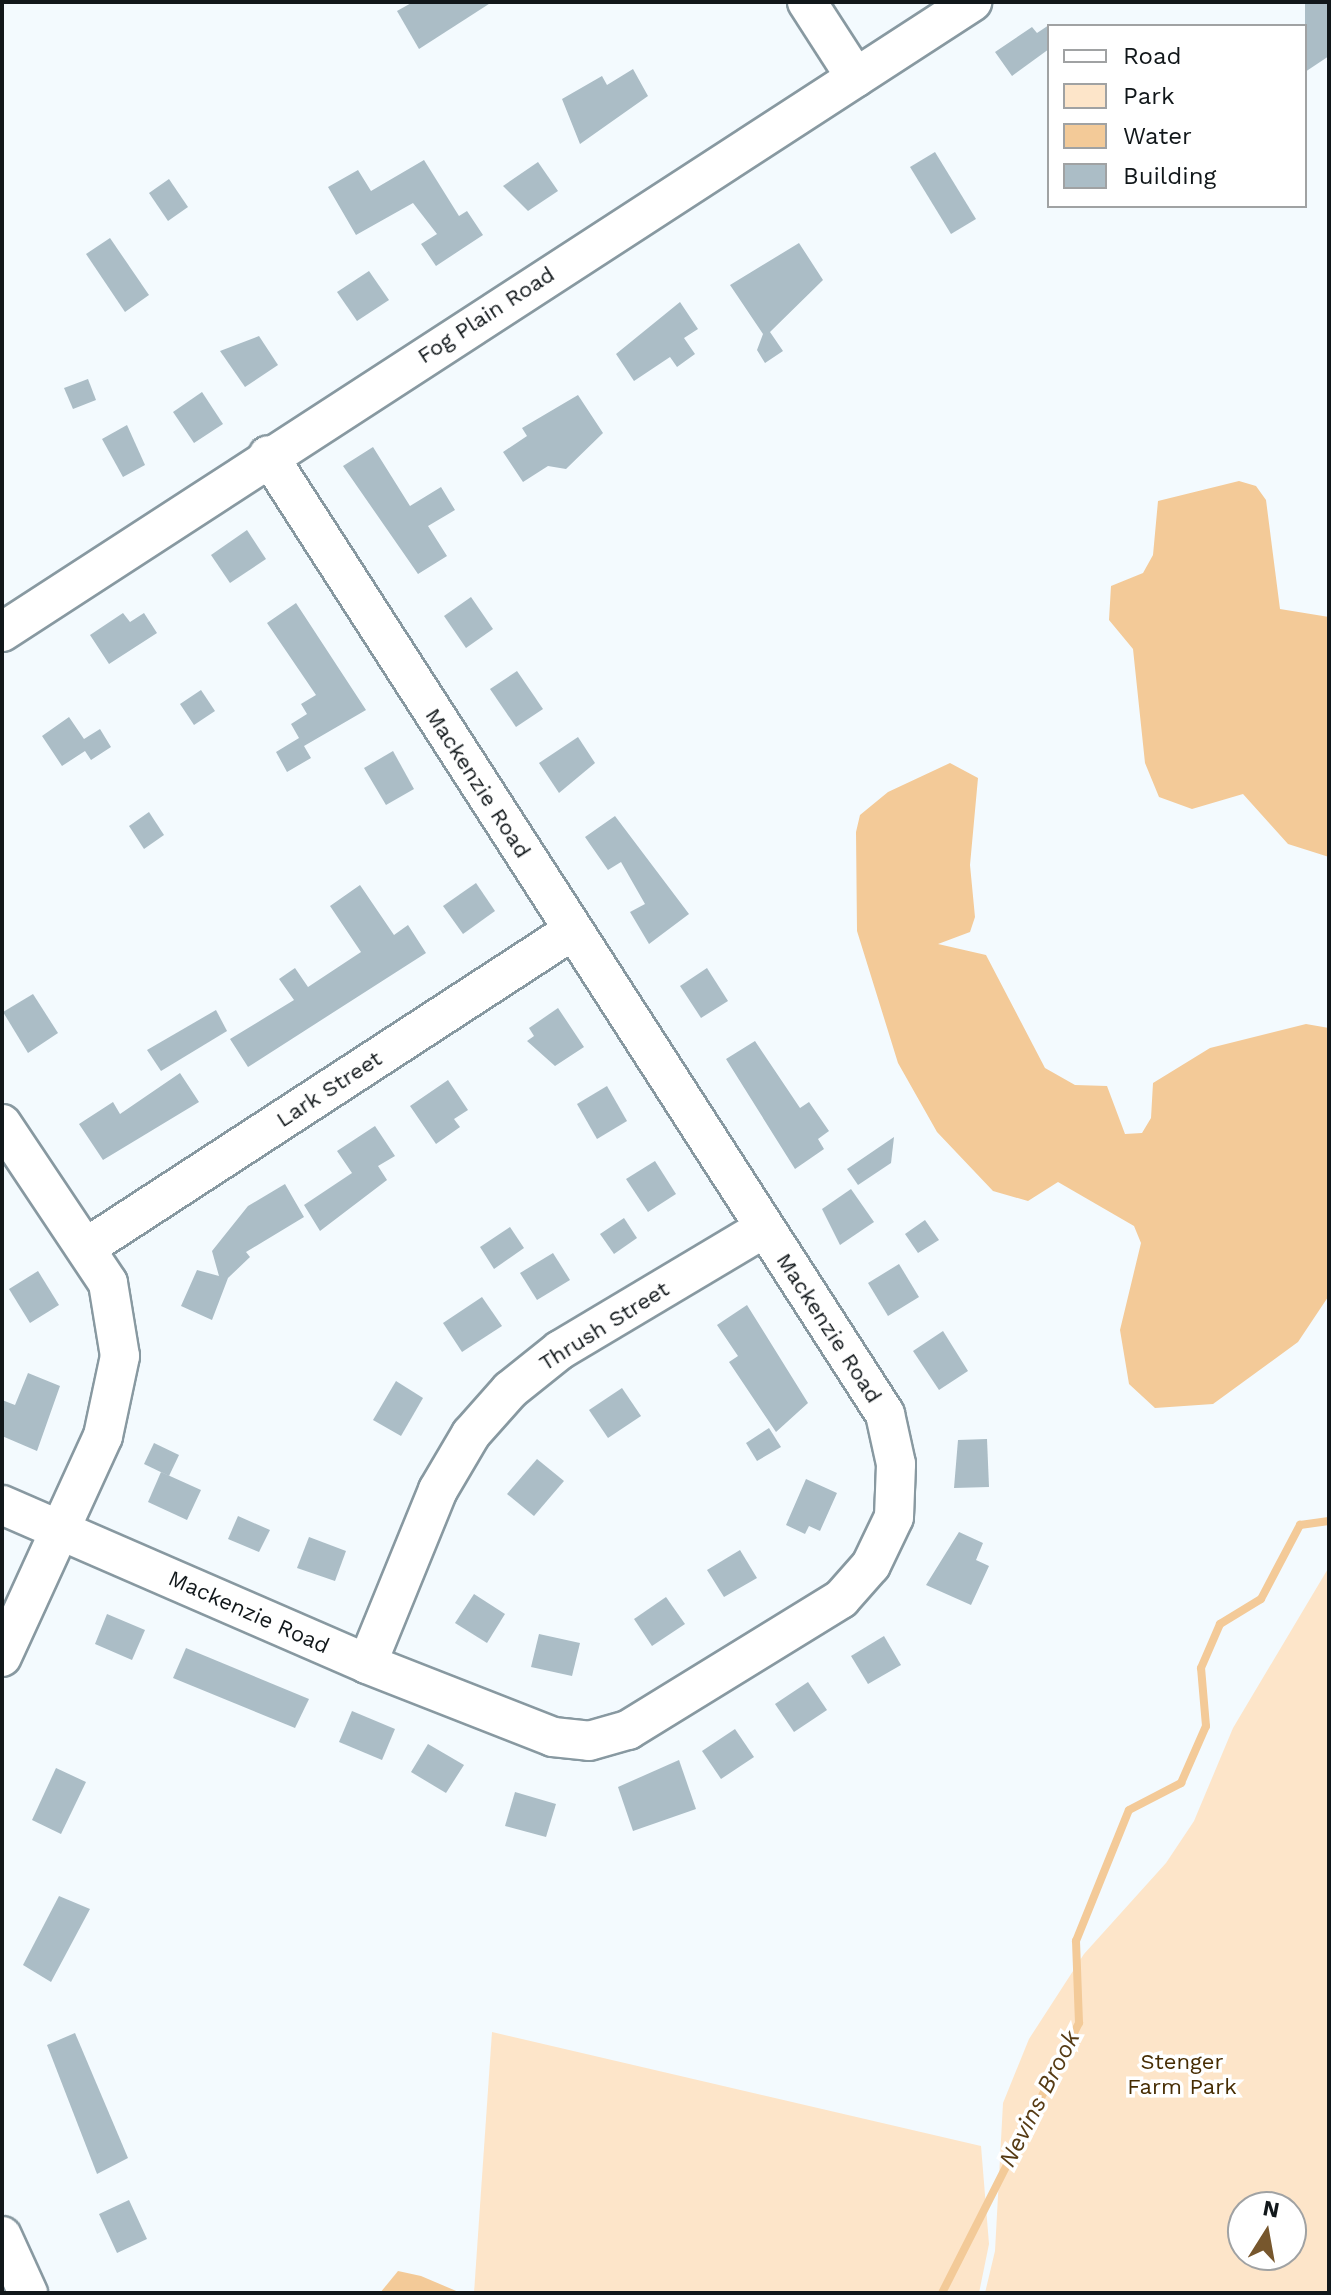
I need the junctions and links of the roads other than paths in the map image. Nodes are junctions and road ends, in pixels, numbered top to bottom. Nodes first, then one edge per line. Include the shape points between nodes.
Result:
1 (807, 2) edge
2 (972, 2) edge
3 (856, 78) junction
4 (268, 455) junction
5 (2, 632) edge
6 (572, 931) junction
7 (2, 1124) edge
8 (763, 1229) junction
9 (87, 1247) junction
10 (2, 1505) edge
11 (61, 1529) junction
12 (2, 1657) edge
13 (367, 1664) junction
14 (2, 2236) edge
15 (28, 2293) edge

1 - 3 street
2 - 3 street, Fog Plain Road
3 - 4 street, Fog Plain Road
4 - 5 street, Fog Plain Road
4 - 6 street, Mackenzie Road
6 - 8 street, Mackenzie Road
6 - 9 street, Lark Street
7 - 9 street
8 - 13 street, Thrush Street via 560,1350 510,1390 471,1434 438,1490
8 - 13 street, Mackenzie Road via 885,1414 896,1464 894,1517 871,1565 841,1599 628,1730 589,1741 553,1737
9 - 11 street via 108,1283 120,1356 103,1436
10 - 11 street, Mackenzie Road
11 - 12 street
11 - 13 street, Mackenzie Road
14 - 15 street

